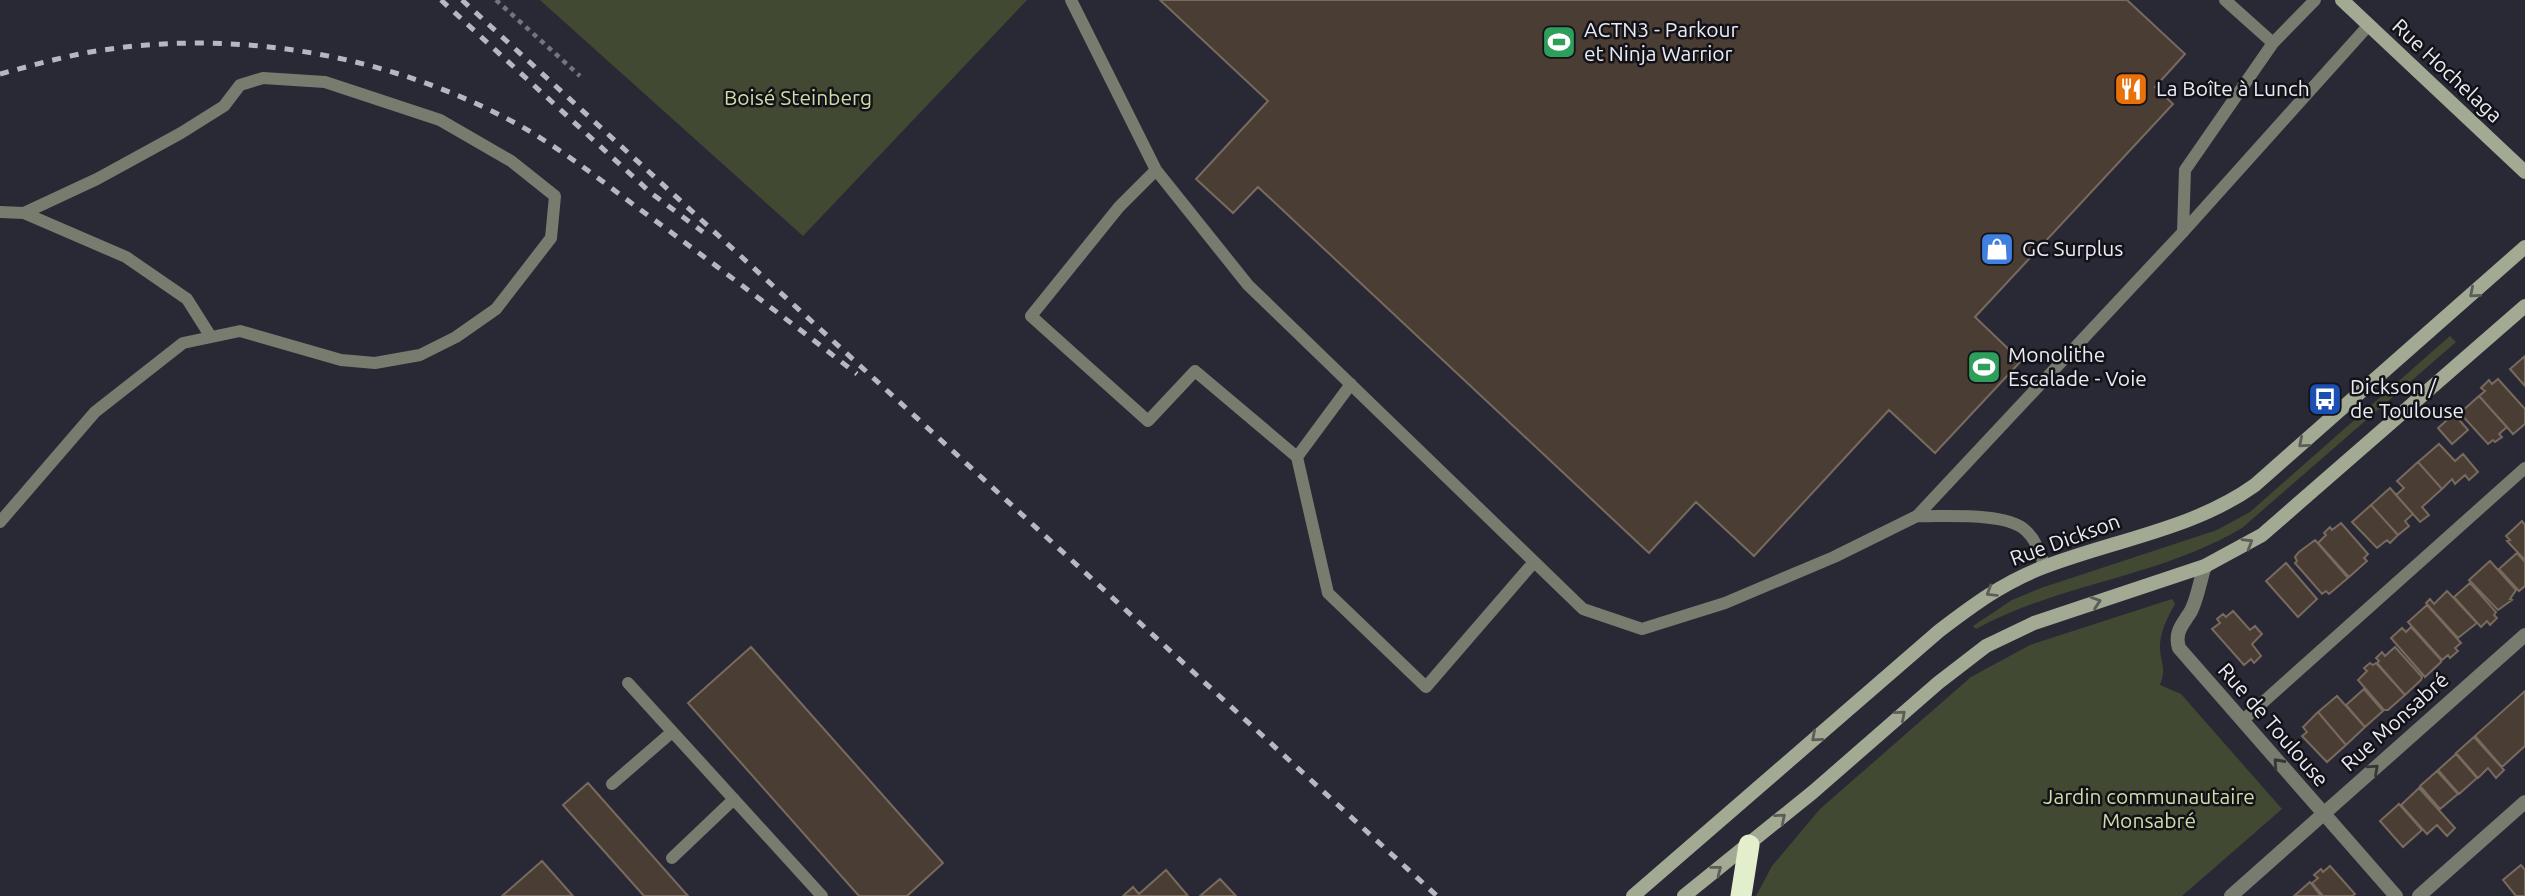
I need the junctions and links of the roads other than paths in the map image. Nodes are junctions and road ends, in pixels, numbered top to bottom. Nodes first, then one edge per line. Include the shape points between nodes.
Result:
1 (1071, 0) edge
2 (2226, 0) edge
3 (2315, 0) edge
4 (2342, 0) edge
5 (2368, 26) junction
6 (2273, 43) junction
7 (1156, 170) junction
8 (2525, 172) edge
9 (0, 212) edge
10 (24, 213) junction
11 (2183, 232) junction
12 (2525, 247) edge
13 (2525, 306) edge
14 (211, 337) junction
15 (1351, 384) junction
16 (1297, 457) junction
17 (2525, 468) edge
18 (1917, 516) junction
19 (0, 522) edge
20 (1534, 562) junction
21 (2205, 566) junction
22 (2045, 567) junction
23 (2525, 635) edge
24 (628, 684) dead end
25 (2242, 721) junction
26 (672, 732) junction
27 (612, 784) dead end
28 (734, 799) junction
29 (2525, 802) edge
30 (2323, 814) junction
31 (1749, 845) junction
32 (672, 858) dead end
33 (822, 896) edge
34 (1633, 896) edge
35 (1684, 896) edge
36 (1741, 896) edge
37 (2231, 896) edge
38 (2396, 896) edge
39 (2419, 896) edge

1 - 7 lane
2 - 6 lane
3 - 6 lane
4 - 5 main road, Rue Hochelaga
5 - 8 main road, Rue Hochelaga
5 - 11 lane
6 - 11 lane via 2185,170
7 - 15 lane via 1248,285
7 - 16 lane via 1119,207 1031,316 1148,421 1195,371
9 - 10 lane
10 - 14 lane via 126,257 187,299
10 - 14 lane via 181,133 224,106 240,85 263,78 325,82 440,120 511,161 555,196 551,238 496,309 420,355 375,363 341,360 240,331
11 - 18 lane
12 -> 22 main road, Rue Dickson via 2239,497 2216,510
21 -> 13 main road via 2274,526
14 - 19 lane via 183,343 95,412
15 - 16 lane
15 - 20 lane
16 - 20 lane via 1328,593 1426,687
17 - 25 lane
18 - 20 lane via 1725,603 1642,629 1583,609
18 - 22 lane via 2008,520 2024,528
21 - 25 street, Rue de Toulouse via 2176,640 2186,658
31 -> 21 main road via 1986,646 2034,623
22 -> 34 main road, Rue Dickson via 1986,595 1939,631
30 -> 23 street, Rue Monsabré
24 - 26 lane
30 -> 25 street, Rue de Toulouse
26 - 27 lane
26 - 28 lane
28 - 32 lane
28 - 33 lane
29 - 39 street
30 - 37 street, Rue Monsabré
30 - 38 street, Rue de Toulouse
35 -> 31 main road
31 - 36 highway

